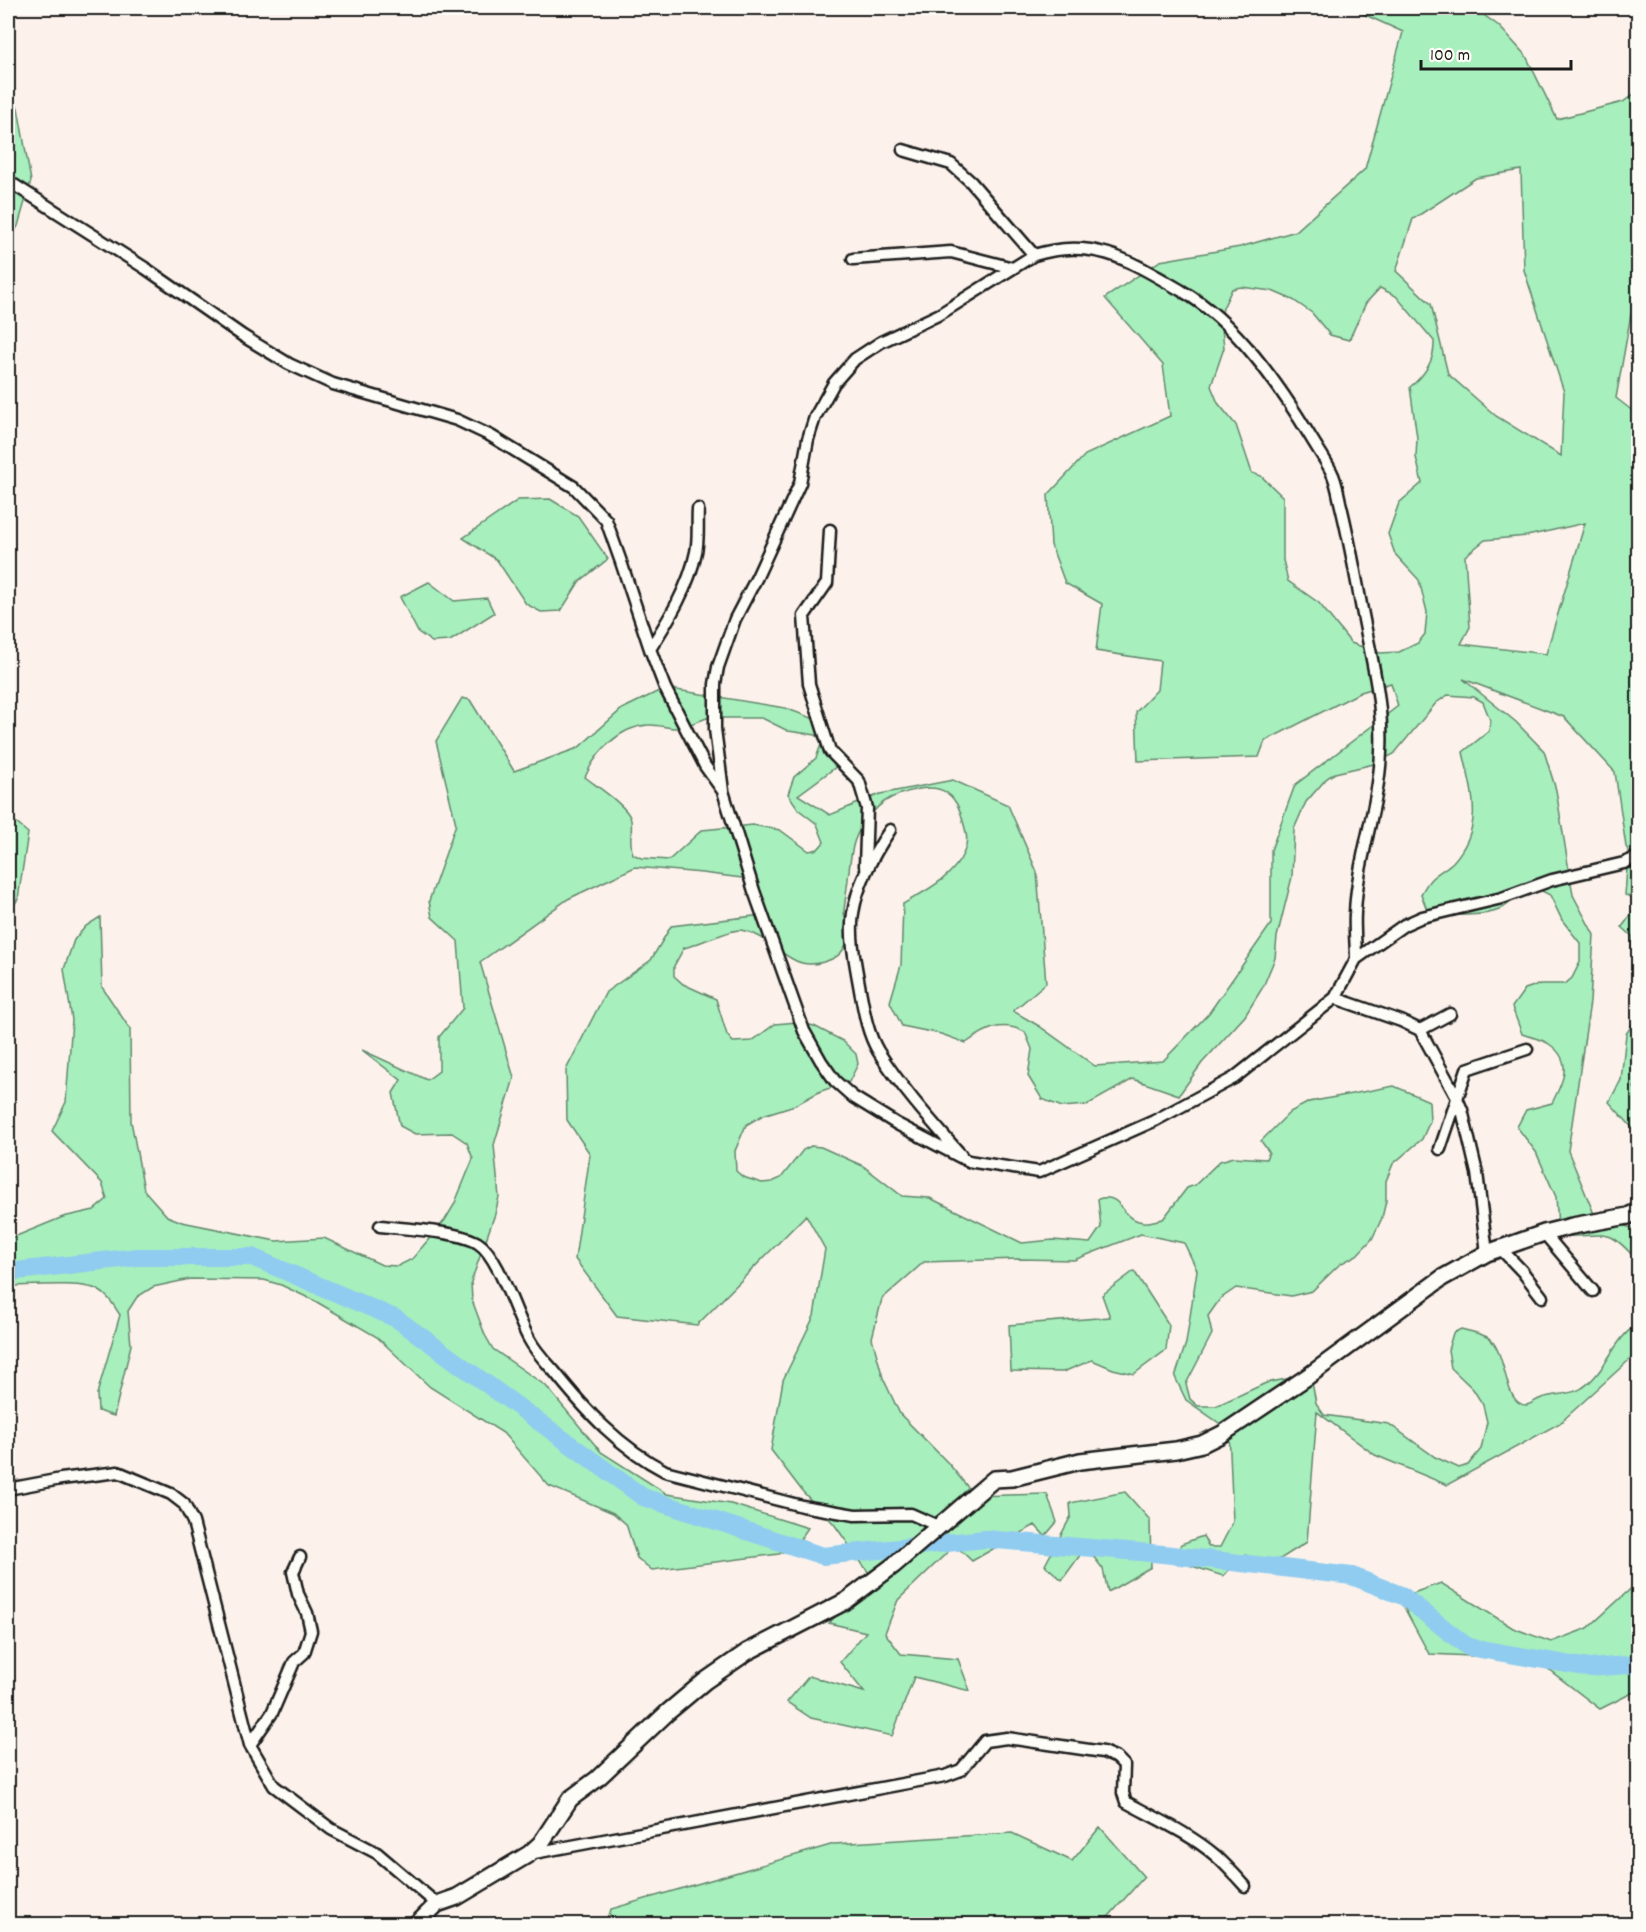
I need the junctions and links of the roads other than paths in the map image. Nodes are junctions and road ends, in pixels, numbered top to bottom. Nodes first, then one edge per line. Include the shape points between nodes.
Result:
1 (903, 150) dead end
2 (8, 181) edge
3 (1034, 255) junction
4 (853, 259) dead end
5 (1013, 268) junction
6 (698, 509) dead end
7 (830, 530) dead end
8 (650, 649) junction
9 (723, 791) junction
10 (890, 830) dead end
11 (1638, 857) edge
12 (865, 872) junction
13 (1356, 959) junction
14 (1335, 998) junction
15 (1450, 1014) dead end
16 (1420, 1030) junction
17 (1527, 1048) dead end
18 (1456, 1096) junction
19 (1440, 1149) dead end
20 (968, 1161) junction
21 (1638, 1211) edge
22 (380, 1226) dead end
23 (1544, 1233) junction
24 (1494, 1251) junction
25 (1593, 1291) dead end
26 (1542, 1297) dead end
27 (8, 1490) edge
28 (938, 1526) junction
29 (300, 1557) dead end
30 (250, 1745) junction
31 (529, 1854) junction
32 (1245, 1886) dead end
33 (437, 1904) junction
34 (417, 1924) edge

1 - 3 street via 951,164
2 - 8 street via 290,364 333,384 457,420 491,436 574,487 606,520
3 - 5 street
3 - 13 street via 1072,248 1115,256 1141,267 1206,307 1263,366 1333,473 1351,543 1381,718 1381,753 1354,913
4 - 5 street via 951,252
5 - 9 street via 940,314 855,359 823,401 808,438 800,483 735,619 718,667 715,729
6 - 8 street via 696,550 690,572 683,592
7 - 12 street via 827,583 804,616 809,684 830,751 859,780 867,808
8 - 9 street via 700,757
9 - 20 street via 796,1012 821,1061 853,1097
10 - 12 street
11 - 13 street via 1502,898 1422,917
12 - 20 street via 852,915 853,953 871,1037 905,1089
13 - 14 street
14 - 16 street
14 - 20 street via 1234,1078 1154,1121 1039,1172
15 - 16 street
16 - 18 street
17 - 18 street via 1467,1070
18 - 19 street
18 - 24 street
21 - 23 street
22 - 28 street via 465,1237 480,1244 491,1256 532,1345 580,1404 614,1438 650,1463 665,1471 802,1506 855,1515 911,1514
23 - 24 street
23 - 25 street
24 - 26 street via 1522,1271
24 - 28 street via 1442,1278 1307,1377 1202,1444 1080,1461 994,1479
27 - 30 street via 118,1472 161,1489 184,1504 193,1522
28 - 31 street via 846,1601 747,1652 705,1681 570,1799 541,1843
29 - 30 street via 293,1572 311,1631 304,1653 294,1662 272,1713
30 - 33 street via 274,1786 331,1829 377,1853
31 - 32 street via 945,1776 961,1770 985,1741 1007,1738 1102,1752 1117,1758 1124,1766 1126,1802 1202,1845
31 - 33 street via 457,1897
33 - 34 street

